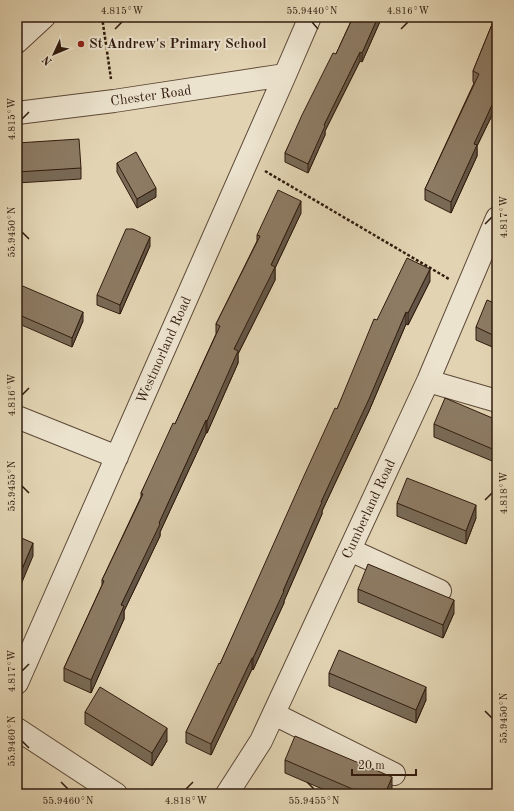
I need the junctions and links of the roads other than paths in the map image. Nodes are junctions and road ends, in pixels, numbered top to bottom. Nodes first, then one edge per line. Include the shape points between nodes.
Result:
1 (44, 17) edge
2 (310, 17) edge
3 (17, 42) edge
4 (285, 75) junction
5 (17, 113) edge
6 (497, 218) edge
7 (428, 381) junction
8 (497, 401) edge
9 (17, 417) edge
10 (117, 457) junction
11 (350, 550) junction
12 (440, 591) dead end
13 (17, 683) edge
14 (274, 714) junction
15 (17, 729) edge
16 (394, 774) dead end
17 (116, 794) edge
18 (227, 794) edge

1 - 3 street
2 - 4 street, Westmorland Road
4 - 5 street, Chester Road
4 - 10 street, Westmorland Road
6 - 7 street, Cumberland Road
7 - 8 street
7 - 11 street, Cumberland Road
9 - 10 street
10 - 13 street, Westmorland Road
11 - 12 street
11 - 14 street, Cumberland Road
14 - 16 street
14 - 18 street, Cumberland Road via 261,741
15 - 17 street

